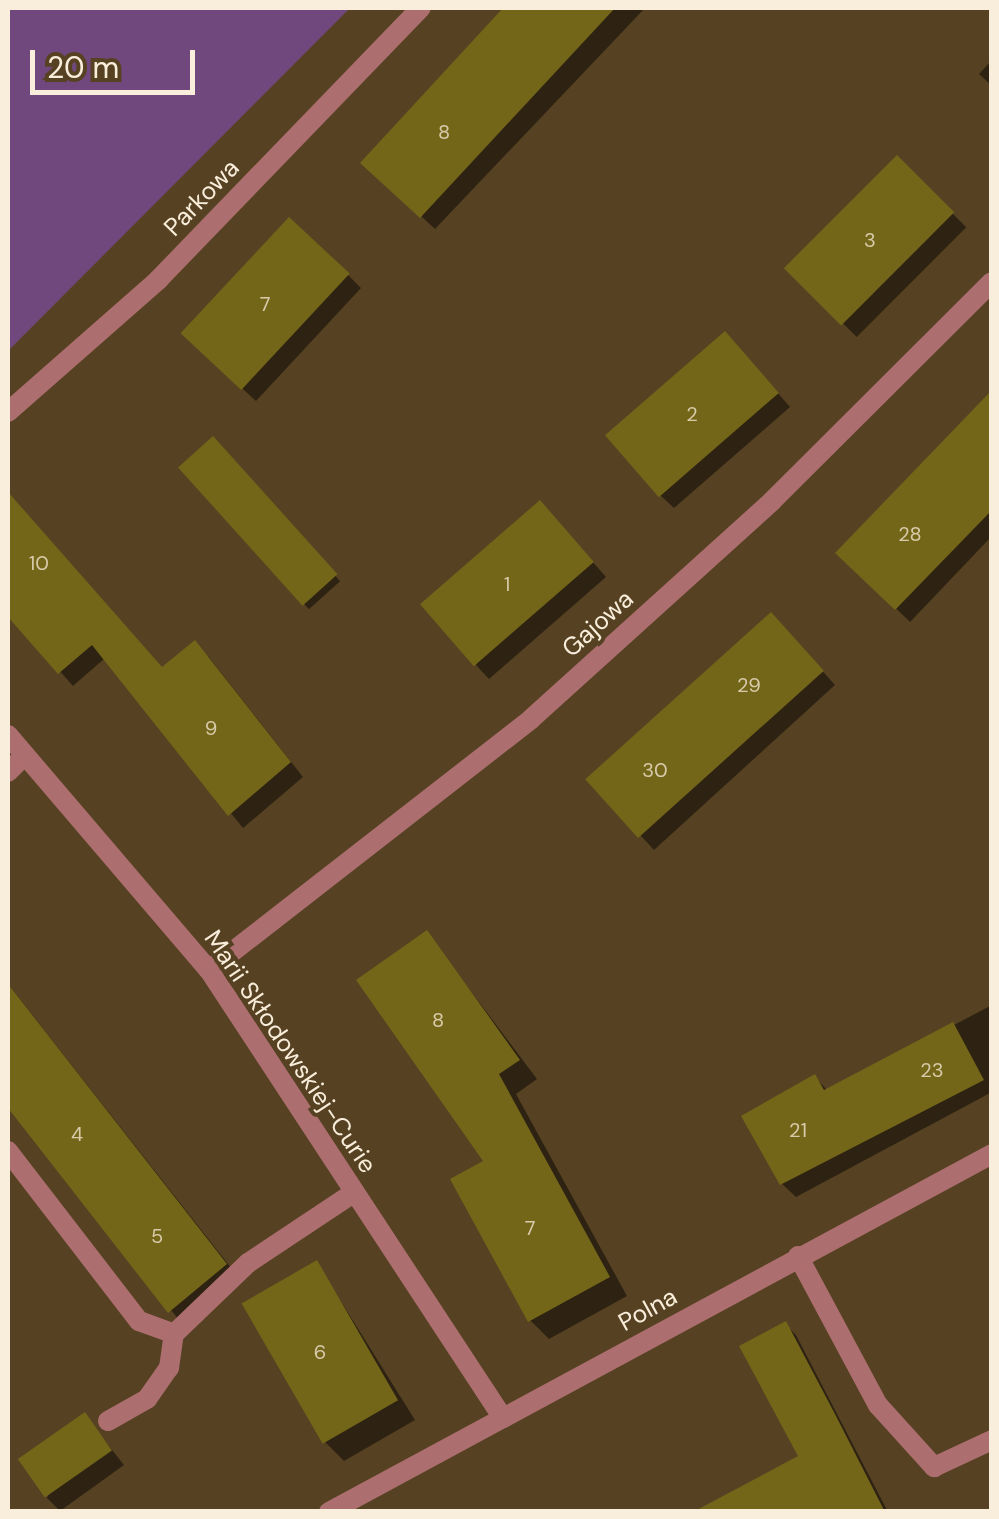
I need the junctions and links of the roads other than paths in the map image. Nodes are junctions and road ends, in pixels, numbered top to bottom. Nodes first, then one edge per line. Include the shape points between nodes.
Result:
1 (421, 8) edge
2 (992, 282) edge
3 (8, 412) edge
4 (8, 735) edge
5 (25, 755) junction
6 (8, 772) edge
7 (209, 970) junction
8 (8, 1151) edge
9 (992, 1154) edge
10 (355, 1192) junction
11 (798, 1256) junction
12 (174, 1334) junction
13 (503, 1418) junction
14 (108, 1421) dead end
15 (992, 1440) edge
16 (329, 1512) edge

1 - 3 street, Parkowa via 158,280
2 - 7 street, Gajowa via 772,500 531,719
4 - 5 street, Marii Skłodowskiej-Curie
5 - 6 street
5 - 7 street, Marii Skłodowskiej-Curie
7 - 10 street, Marii Skłodowskiej-Curie
8 - 12 street via 139,1321
9 - 11 street, Polna
10 - 12 street via 248,1263
10 - 13 street, Marii Skłodowskiej-Curie
11 - 13 street, Polna
11 - 15 street via 878,1404 934,1466
12 - 14 street via 169,1368 147,1400
13 - 16 street, Polna

